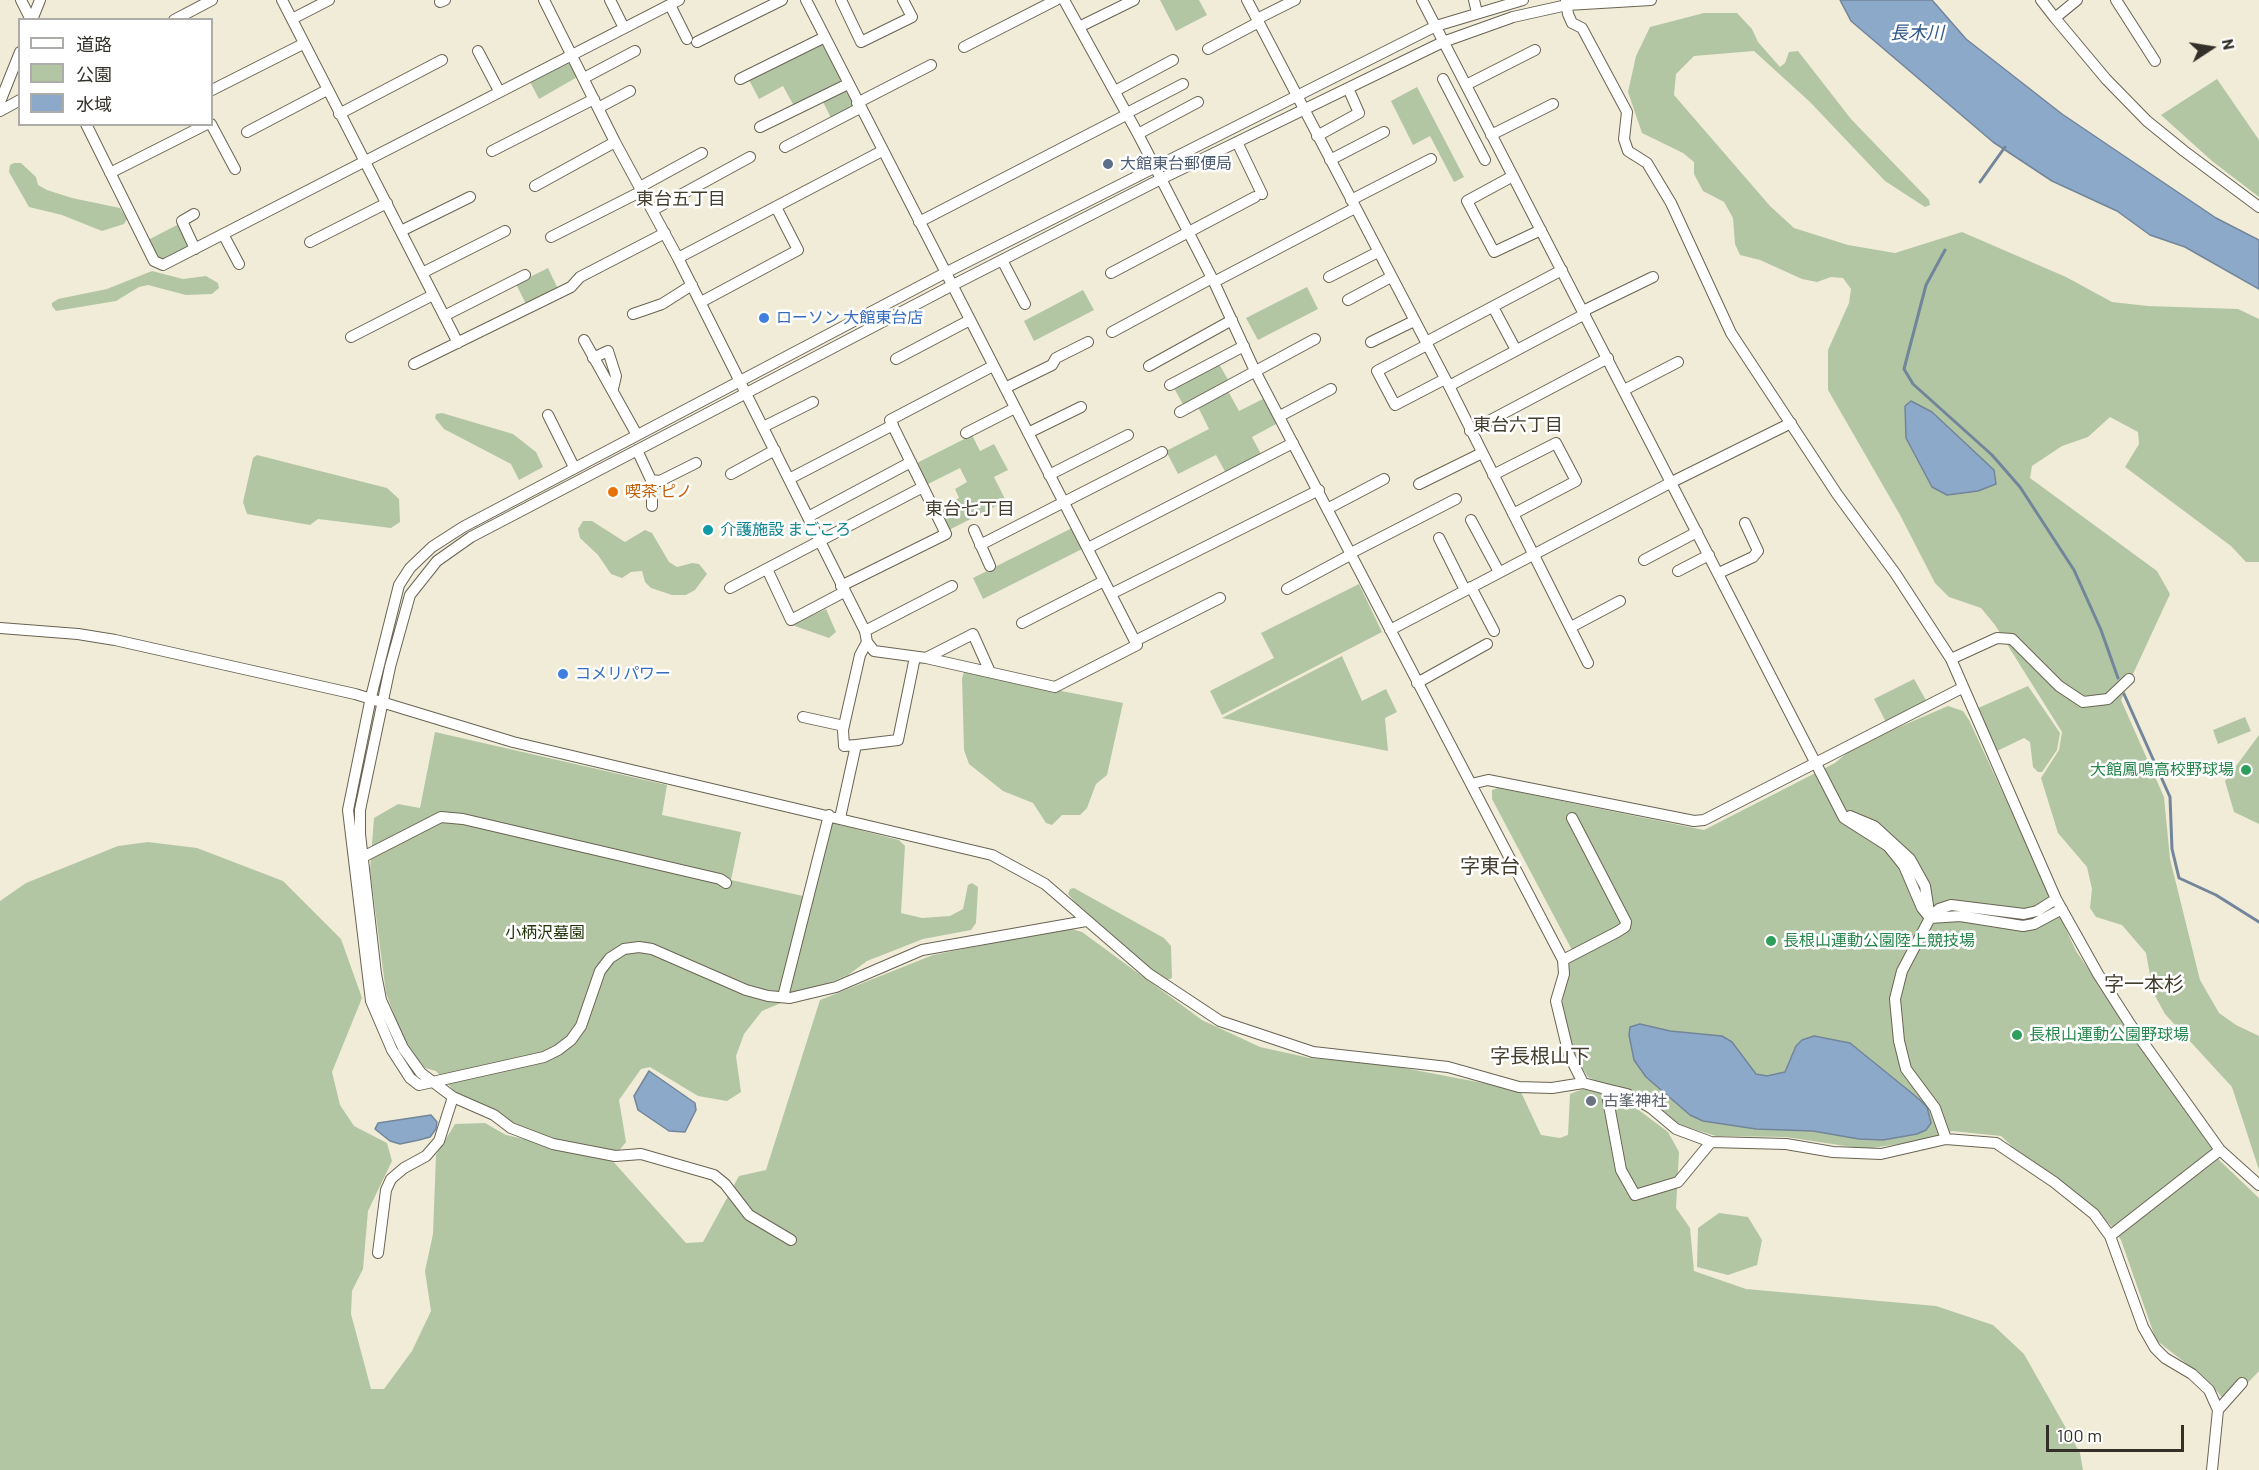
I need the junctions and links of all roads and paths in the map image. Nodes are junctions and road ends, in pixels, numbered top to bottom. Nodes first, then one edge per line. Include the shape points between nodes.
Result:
1 (21, 0) edge
2 (40, 0) edge
3 (212, 0) edge
4 (282, 0) edge
5 (329, 0) edge
6 (544, 0) edge
7 (610, 0) edge
8 (782, 0) edge
9 (806, 0) edge
10 (841, 0) edge
11 (903, 0) edge
12 (1056, 0) edge
13 (1064, 0) edge
14 (1134, 0) edge
15 (1247, 0) edge
16 (1295, 0) edge
17 (1422, 0) edge
18 (1474, 0) edge
19 (1523, 0) edge
20 (1651, 0) edge
21 (2041, 0) edge
22 (2077, 0) edge
23 (2116, 0) edge
24 (676, 1) edge
25 (1566, 3) edge
26 (1477, 13) junction
27 (30, 18) edge
28 (32, 18) edge
29 (178, 18) edge
30 (2055, 18) junction
31 (292, 19) junction
32 (1258, 20) junction
33 (1436, 26) junction
34 (1079, 27) junction
35 (624, 28) junction
36 (825, 36) junction
37 (1443, 42) junction
38 (303, 44) junction
39 (964, 47) dead end
40 (1208, 49) dead end
41 (1535, 50) dead end
42 (478, 51) dead end
43 (635, 51) dead end
44 (573, 54) junction
45 (18, 57) edge
46 (442, 60) dead end
47 (1173, 60) dead end
48 (2155, 61) dead end
49 (931, 65) dead end
50 (584, 78) junction
51 (740, 79) dead end
52 (1443, 79) dead end
53 (848, 84) junction
54 (1183, 84) dead end
55 (1466, 85) junction
56 (1348, 88) junction
57 (213, 89) edge
58 (327, 90) junction
59 (499, 91) junction
60 (630, 91) dead end
61 (1114, 91) junction
62 (1297, 95) junction
63 (18, 101) edge
64 (0, 102) edge
65 (1198, 102) dead end
66 (596, 103) junction
67 (1553, 104) dead end
68 (859, 106) junction
69 (1304, 110) junction
70 (0, 111) edge
71 (339, 114) junction
72 (1127, 114) junction
73 (1481, 114) junction
74 (1466, 122) junction
75 (87, 126) edge
76 (205, 126) edge
77 (210, 126) edge
78 (760, 127) dead end
79 (247, 132) dead end
80 (1384, 132) dead end
81 (1138, 134) junction
82 (1491, 135) junction
83 (1317, 136) junction
84 (615, 142) junction
85 (1237, 142) junction
86 (785, 147) dead end
87 (492, 151) dead end
88 (882, 152) junction
89 (702, 153) dead end
90 (750, 157) dead end
91 (1431, 159) dead end
92 (1330, 160) junction
93 (1485, 160) dead end
94 (365, 161) junction
95 (1155, 166) junction
96 (235, 170) dead end
97 (110, 173) junction
98 (1513, 176) junction
99 (1161, 179) junction
100 (535, 186) dead end
101 (641, 189) junction
102 (470, 197) dead end
103 (387, 203) junction
104 (1353, 204) junction
105 (776, 207) junction
106 (2259, 207) edge
107 (653, 210) junction
108 (194, 214) dead end
109 (919, 222) junction
110 (1541, 230) junction
111 (401, 231) junction
112 (505, 231) dead end
113 (665, 233) junction
114 (1189, 233) junction
115 (223, 234) junction
116 (552, 237) dead end
117 (310, 242) dead end
118 (195, 249) junction
119 (1378, 252) junction
120 (678, 258) junction
121 (1002, 260) junction
122 (239, 264) dead end
123 (1562, 270) junction
124 (947, 272) junction
125 (422, 273) junction
126 (1111, 273) dead end
127 (525, 274) dead end
128 (1329, 277) dead end
129 (1391, 277) junction
130 (1653, 277) dead end
131 (1213, 280) junction
132 (692, 285) junction
133 (953, 285) junction
134 (433, 295) junction
135 (1348, 300) dead end
136 (701, 302) junction
137 (1025, 304) dead end
138 (1493, 307) junction
139 (1584, 313) junction
140 (633, 314) dead end
141 (444, 316) junction
142 (970, 320) junction
143 (1232, 320) junction
144 (1414, 321) junction
145 (1112, 332) dead end
146 (351, 337) dead end
147 (1315, 339) dead end
148 (584, 340) dead end
149 (1088, 342) dead end
150 (1371, 342) dead end
151 (458, 343) junction
152 (1426, 344) junction
153 (1244, 346) junction
154 (1516, 350) junction
155 (593, 358) junction
156 (1608, 358) junction
157 (896, 359) dead end
158 (1678, 362) dead end
159 (414, 364) dead end
160 (993, 366) junction
161 (1149, 366) dead end
162 (1256, 371) junction
163 (740, 381) junction
164 (1447, 382) junction
165 (1170, 385) dead end
166 (1005, 388) junction
167 (1331, 389) dead end
168 (613, 390) junction
169 (1624, 390) junction
170 (745, 392) junction
171 (813, 402) dead end
172 (1081, 407) dead end
173 (1015, 408) junction
174 (1180, 412) dead end
175 (548, 415) dead end
176 (1280, 416) junction
177 (1791, 423) junction
178 (893, 425) junction
179 (763, 427) junction
180 (1470, 431) junction
181 (1028, 432) junction
182 (966, 433) dead end
183 (637, 435) junction
184 (1128, 435) dead end
185 (1293, 442) junction
186 (637, 450) junction
187 (775, 450) junction
188 (1162, 452) dead end
189 (1482, 453) junction
190 (911, 462) junction
191 (696, 463) dead end
192 (574, 467) junction
193 (731, 474) dead end
194 (1049, 475) junction
195 (1493, 475) junction
196 (789, 478) junction
197 (1384, 479) dead end
198 (651, 480) junction
199 (1671, 482) junction
200 (1419, 484) dead end
201 (923, 487) junction
202 (1319, 490) junction
203 (1456, 499) dead end
204 (1064, 501) junction
205 (652, 506) dead end
206 (1329, 508) junction
207 (1513, 514) junction
208 (808, 517) junction
209 (1471, 520) dead end
210 (1745, 523) dead end
211 (974, 530) dead end
212 (1697, 532) junction
213 (1439, 538) dead end
214 (820, 542) junction
215 (980, 545) junction
216 (1088, 548) junction
217 (1352, 554) junction
218 (1533, 554) junction
219 (1709, 555) junction
220 (1644, 560) dead end
221 (990, 566) dead end
222 (767, 569) junction
223 (1678, 571) dead end
224 (1499, 572) junction
225 (1719, 573) junction
226 (1104, 581) junction
227 (952, 586) dead end
228 (730, 588) dead end
229 (843, 589) junction
230 (1287, 589) dead end
231 (1468, 589) junction
232 (1111, 594) junction
233 (1220, 598) dead end
234 (1609, 598) dead end
235 (1620, 601) dead end
236 (1022, 623) dead end
237 (1569, 625) junction
238 (0, 628) edge
239 (1390, 630) junction
240 (1494, 632) dead end
241 (866, 636) junction
242 (1135, 641) junction
243 (1487, 644) dead end
244 (920, 658) junction
245 (1951, 659) junction
246 (1588, 663) dead end
247 (990, 672) junction
248 (2129, 679) dead end
249 (1417, 683) junction
250 (1962, 688) junction
251 (371, 697) junction
252 (383, 700) junction
253 (802, 717) dead end
254 (844, 726) junction
255 (856, 745) junction
256 (1817, 765) junction
257 (1471, 784) junction
258 (835, 817) junction
259 (1572, 818) dead end
260 (358, 859) junction
261 (726, 883) dead end
262 (2056, 899) junction
263 (2062, 909) junction
264 (1930, 918) junction
265 (1086, 921) junction
266 (1563, 960) junction
267 (783, 997) junction
268 (435, 1081) junction
269 (1582, 1083) junction
270 (1606, 1089) junction
271 (453, 1097) junction
272 (1946, 1139) junction
273 (1711, 1142) junction
274 (2220, 1150) junction
275 (2259, 1185) edge
276 (2110, 1236) junction
277 (791, 1240) dead end
278 (378, 1253) dead end
279 (2242, 1383) dead end
280 (2218, 1410) junction
281 (2215, 1446) junction
282 (2206, 1470) edge
283 (2212, 1470) edge

1 - 27 street
2 - 28 street
3 - 29 street
4 - 31 street
5 - 31 street
6 - 44 street
7 - 35 street
8 - 24 street via 692,41
9 - 36 street
10 - 11 street via 861,42 912,17
12 - 39 street
13 - 34 street
14 - 34 street
15 - 32 street
16 - 32 street
17 - 33 street
18 - 26 street
19 - 26 street
20 - 25 street
21 - 30 street
22 - 30 street
23 - 48 street
24 - 35 street
25 - 37 street via 1513,16
25 - 177 street via 1572,23 1582,28 1627,112 1624,139 1628,151 1647,163 1671,203 1731,333
26 - 33 street
30 - 106 street via 2147,121
31 - 38 street
32 - 40 street
32 - 62 street
33 - 37 street
33 - 62 street
34 - 61 street
35 - 44 street
36 - 51 street
36 - 53 street
37 - 55 street
37 - 56 street
38 - 57 street
38 - 58 street
41 - 55 street
42 - 59 street
43 - 50 street
44 - 50 street
44 - 59 street
45 - 64 street
46 - 71 street
47 - 61 street
49 - 68 street
50 - 66 street
52 - 74 street
53 - 68 street
53 - 78 street
54 - 72 street
55 - 73 street
56 - 69 street
56 - 83 street via 1359,113
58 - 71 street
58 - 79 street
59 - 94 street
60 - 66 street
61 - 72 street
62 - 69 street
62 - 95 street
63 - 70 street
65 - 81 street
66 - 84 street
66 - 87 street
67 - 82 street
68 - 86 street
68 - 88 street
69 - 83 street
69 - 85 street
71 - 94 street
72 - 81 street
72 - 109 street
73 - 74 street
73 - 82 street
74 - 93 street
75 - 97 street
76 - 97 street
77 - 96 street
80 - 92 street
81 - 95 street
82 - 98 street
83 - 92 street
84 - 100 street
84 - 101 street
85 - 99 street
85 - 114 street via 1259,195
88 - 105 street
88 - 109 street
89 - 101 street
90 - 107 street
91 - 104 street
92 - 104 street
94 - 103 street
94 - 115 street
95 - 99 street
95 - 124 street
97 - 118 street via 154,261 163,265
98 - 110 street
98 - 110 street via 1467,201 1494,252
99 - 114 street
99 - 121 street
101 - 107 street
101 - 116 street
102 - 111 street
103 - 111 street
103 - 117 street
104 - 119 street
104 - 131 street
105 - 120 street
105 - 136 street via 798,250
107 - 113 street
108 - 118 street via 182,221
109 - 124 street
110 - 123 street
111 - 125 street
112 - 125 street
113 - 120 street
113 - 151 street via 580,277 571,287
114 - 126 street
114 - 131 street
115 - 118 street
115 - 122 street
119 - 128 street
119 - 129 street
120 - 132 street
121 - 133 street
121 - 137 street
123 - 138 street
123 - 139 street
124 - 133 street
124 - 163 street
125 - 134 street
127 - 141 street
129 - 135 street
129 - 144 street
130 - 139 street
131 - 143 street
131 - 145 street
132 - 136 street
132 - 140 street
133 - 142 street
133 - 170 street
134 - 141 street
134 - 146 street
136 - 163 street
138 - 152 street
138 - 154 street
139 - 154 street
139 - 156 street
141 - 151 street
142 - 157 street
142 - 160 street
143 - 153 street
143 - 161 street
144 - 150 street
144 - 152 street
147 - 162 street
148 - 155 street
149 - 166 street
151 - 159 street
152 - 164 street
152 - 164 street via 1377,371 1395,405
153 - 162 street
153 - 165 street
154 - 164 street
155 - 168 street
155 - 168 street via 608,351 616,376
156 - 169 street
156 - 180 street
158 - 169 street
160 - 166 street
160 - 178 street via 890,420
162 - 174 street
162 - 176 street
163 - 170 street
163 - 183 street
164 - 180 street
166 - 173 street
167 - 176 street
168 - 183 street
169 - 199 street
170 - 179 street
170 - 186 street
171 - 179 street
172 - 181 street
173 - 181 street
173 - 182 street
175 - 192 street
176 - 185 street
177 - 199 street
177 - 245 street
178 - 190 street
178 - 196 street
179 - 187 street
180 - 189 street
181 - 194 street
183 - 192 street
184 - 194 street
185 - 202 street
185 - 216 street
186 - 198 street
186 - 252 street via 471,537 437,561 410,595
187 - 193 street
187 - 196 street
188 - 204 street
189 - 195 street
189 - 200 street
190 - 201 street
190 - 208 street
191 - 198 street via 660,482
192 - 251 street via 463,527 432,547 410,568 399,585
194 - 204 street
195 - 207 street
195 - 207 street via 1556,442 1576,481
196 - 208 street
197 - 206 street
198 - 205 street
199 - 212 street
199 - 218 street
201 - 214 street
201 - 229 street via 945,534
202 - 206 street
202 - 232 street
203 - 217 street
204 - 215 street
204 - 216 street
206 - 217 street
207 - 218 street
208 - 214 street
209 - 224 street
210 - 225 street via 1758,551
211 - 215 street
212 - 219 street
212 - 220 street
213 - 231 street
214 - 222 street
214 - 229 street
215 - 221 street
216 - 226 street
217 - 230 street
217 - 239 street
218 - 224 street
218 - 237 street
219 - 223 street
219 - 225 street
222 - 228 street
222 - 229 street via 791,620
224 - 231 street
225 - 256 street
226 - 232 street
226 - 236 street
227 - 241 street
229 - 241 street
231 - 239 street
231 - 240 street
232 - 242 street
233 - 242 street
234 - 237 street
235 - 237 street
237 - 246 street
238 - 251 street via 106,639
239 - 249 street
241 - 244 street via 874,651
241 - 254 street
242 - 247 street via 1137,645 1055,687
243 - 249 street
244 - 247 street
244 - 247 street via 973,634
244 - 255 street via 898,740
245 - 248 street via 1997,638 2012,639 2059,686 2083,702 2108,699
245 - 250 street
249 - 257 street
250 - 256 street
250 - 262 street
251 - 252 street
251 - 260 street via 348,810
252 - 258 street via 513,742
252 - 260 street via 363,788
253 - 254 street
254 - 255 street via 844,746
255 - 258 street
256 - 257 street via 1704,820 1694,821 1488,780
256 - 264 street via 1844,818 1867,821 1910,859 1925,886
257 - 266 street
258 - 265 street via 992,855 1045,884
258 - 267 street
259 - 266 street via 1626,922 1617,932
260 - 261 street via 441,817
260 - 268 street via 381,1000 403,1048 421,1073
262 - 263 street
262 - 264 street via 2024,914 1951,905
263 - 264 street via 2023,926 1959,916
263 - 274 street via 2130,1024
264 - 272 street via 1902,971 1896,1006 1906,1069 1935,1108
265 - 267 street via 922,950 836,987
265 - 269 street via 1149,974 1220,1021 1286,1045 1313,1052 1448,1067 1519,1087 1552,1088
266 - 269 street via 1564,974 1556,1001 1569,1055
267 - 268 street via 746,990 652,949 624,949 600,971 581,1026 558,1050 543,1057
268 - 271 street
269 - 270 street
270 - 273 street via 1627,1094 1676,1129
270 - 273 street via 1621,1170 1635,1194 1678,1182
271 - 277 street via 494,1115 511,1128 553,1144 615,1156 641,1154 714,1175 750,1215
271 - 278 street via 439,1141 426,1156 391,1179 386,1190
272 - 273 street via 1881,1154 1833,1152 1786,1144
272 - 276 street via 1995,1143 2094,1214
274 - 275 street
274 - 276 street
276 - 280 street via 2143,1327 2155,1348 2209,1390
279 - 280 street
280 - 281 street
281 - 282 street
281 - 283 street

